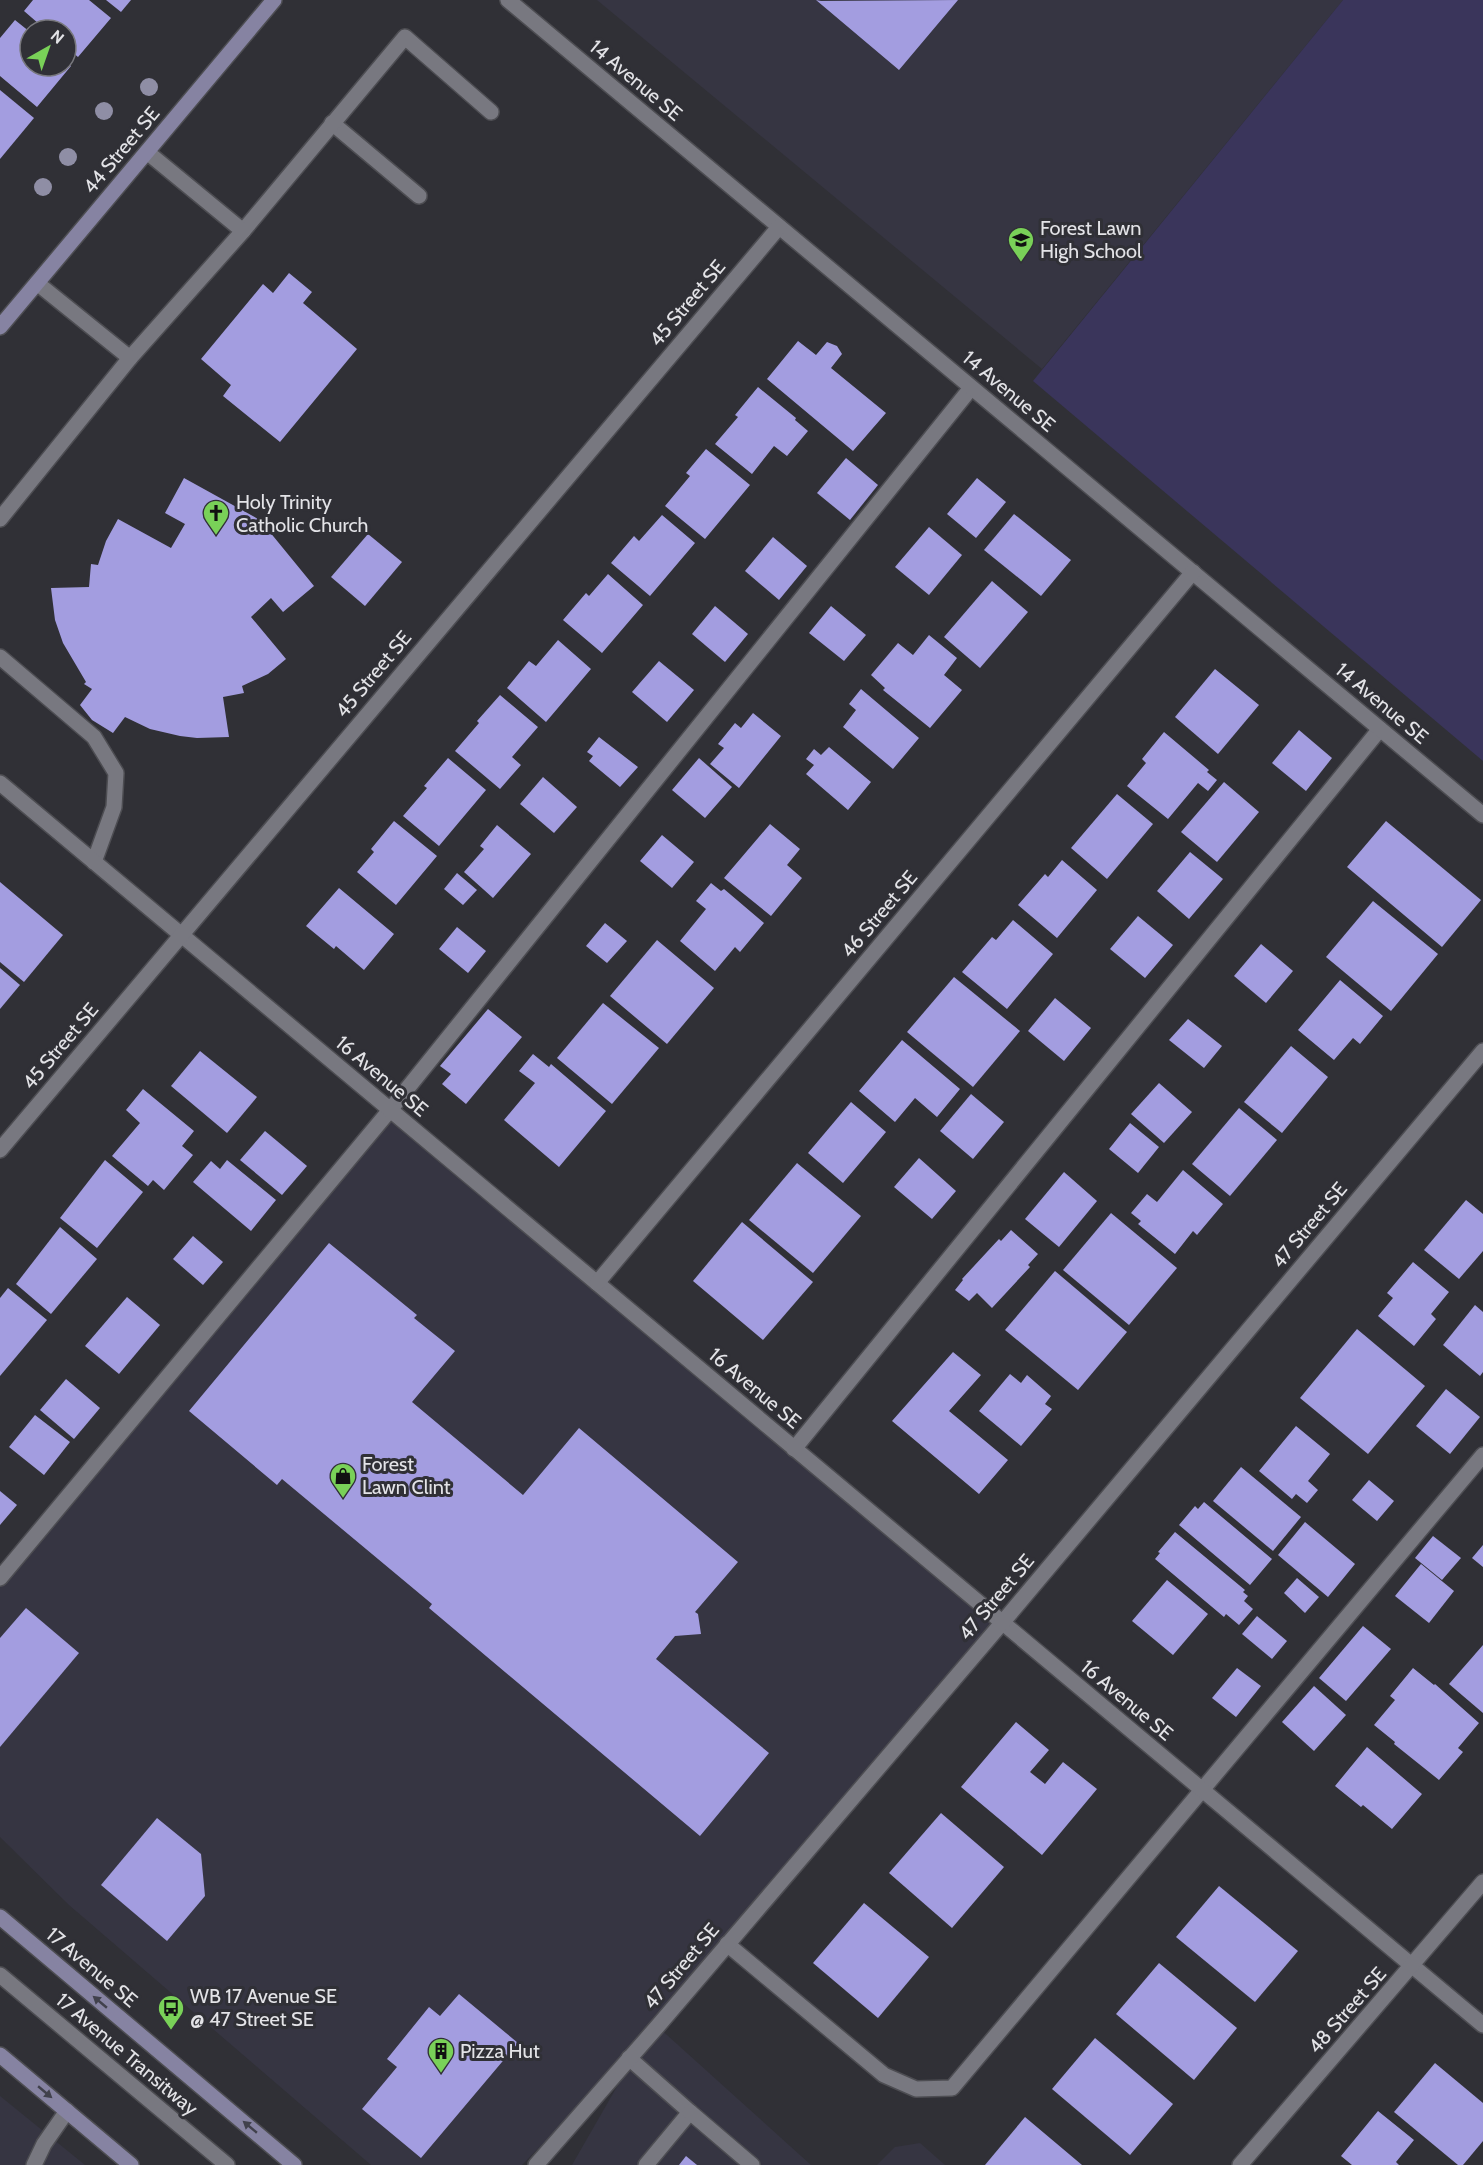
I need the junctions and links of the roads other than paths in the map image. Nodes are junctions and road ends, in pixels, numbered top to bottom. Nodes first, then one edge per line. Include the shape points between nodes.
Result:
1 (274, 0) edge
2 (508, 0) edge
3 (491, 112) dead end
4 (332, 123) junction
5 (147, 152) junction
6 (418, 196) dead end
7 (779, 227) junction
8 (243, 231) junction
9 (37, 283) junction
10 (0, 327) edge
11 (130, 358) junction
12 (971, 388) junction
13 (0, 519) edge
14 (1193, 572) junction
15 (0, 657) edge
16 (1380, 729) junction
17 (0, 783) edge
18 (1483, 815) edge
19 (94, 862) junction
20 (180, 934) junction
21 (1483, 1051) edge
22 (390, 1110) junction
23 (0, 1150) edge
24 (597, 1283) junction
25 (794, 1449) junction
26 (1483, 1455) edge
27 (0, 1578) edge
28 (1002, 1623) junction
29 (1201, 1789) junction
30 (1483, 1882) edge
31 (0, 1917) edge
32 (727, 1944) junction
33 (1413, 1966) junction
34 (0, 1975) edge
35 (1483, 2025) edge
36 (1, 2058) edge
37 (629, 2058) junction
38 (67, 2111) junction
39 (690, 2112) junction
40 (34, 2165) edge
41 (131, 2165) edge
42 (227, 2165) edge
43 (294, 2165) edge
44 (536, 2165) edge
45 (646, 2165) edge
46 (753, 2165) edge
47 (1240, 2165) edge

1 - 5 main road, 44 Street SE
2 - 7 street, 14 Avenue SE
3 - 4 street via 405,37
4 - 6 street
4 - 8 street
5 - 8 street
5 - 9 main road, 44 Street SE
7 - 12 street, 14 Avenue SE
7 - 20 street, 45 Street SE
8 - 11 street
9 - 10 main road, 44 Street SE
9 - 11 street
11 - 13 street
12 - 14 street, 14 Avenue SE
12 - 22 street
14 - 16 street, 14 Avenue SE
14 - 24 street, 46 Street SE
15 - 19 street via 94,737 116,773 114,807
16 - 18 street, 14 Avenue SE
16 - 25 street
17 - 19 street, 16 Avenue SE
19 - 20 street, 16 Avenue SE
20 - 22 street, 16 Avenue SE
20 - 23 street, 45 Street SE
21 - 28 street, 47 Street SE
22 - 24 street, 16 Avenue SE
22 - 27 street
24 - 25 street, 16 Avenue SE
25 - 28 street, 16 Avenue SE
26 - 29 street
28 - 29 street, 16 Avenue SE
28 - 32 street, 47 Street SE
29 - 32 street via 952,2088 916,2089 884,2075
29 - 33 street, 16 Avenue SE
30 - 33 street, 48 Street SE
43 -> 31 main road, 17 Avenue SE
32 - 37 street, 47 Street SE
33 - 35 street, 16 Avenue SE
33 - 47 street, 48 Street SE
34 - 42 street, 17 Avenue Transitway
36 -> 38 main road
37 - 39 street
37 - 44 street, 47 Street SE
38 - 40 street
38 - 41 main road
39 - 45 street
39 - 46 street

